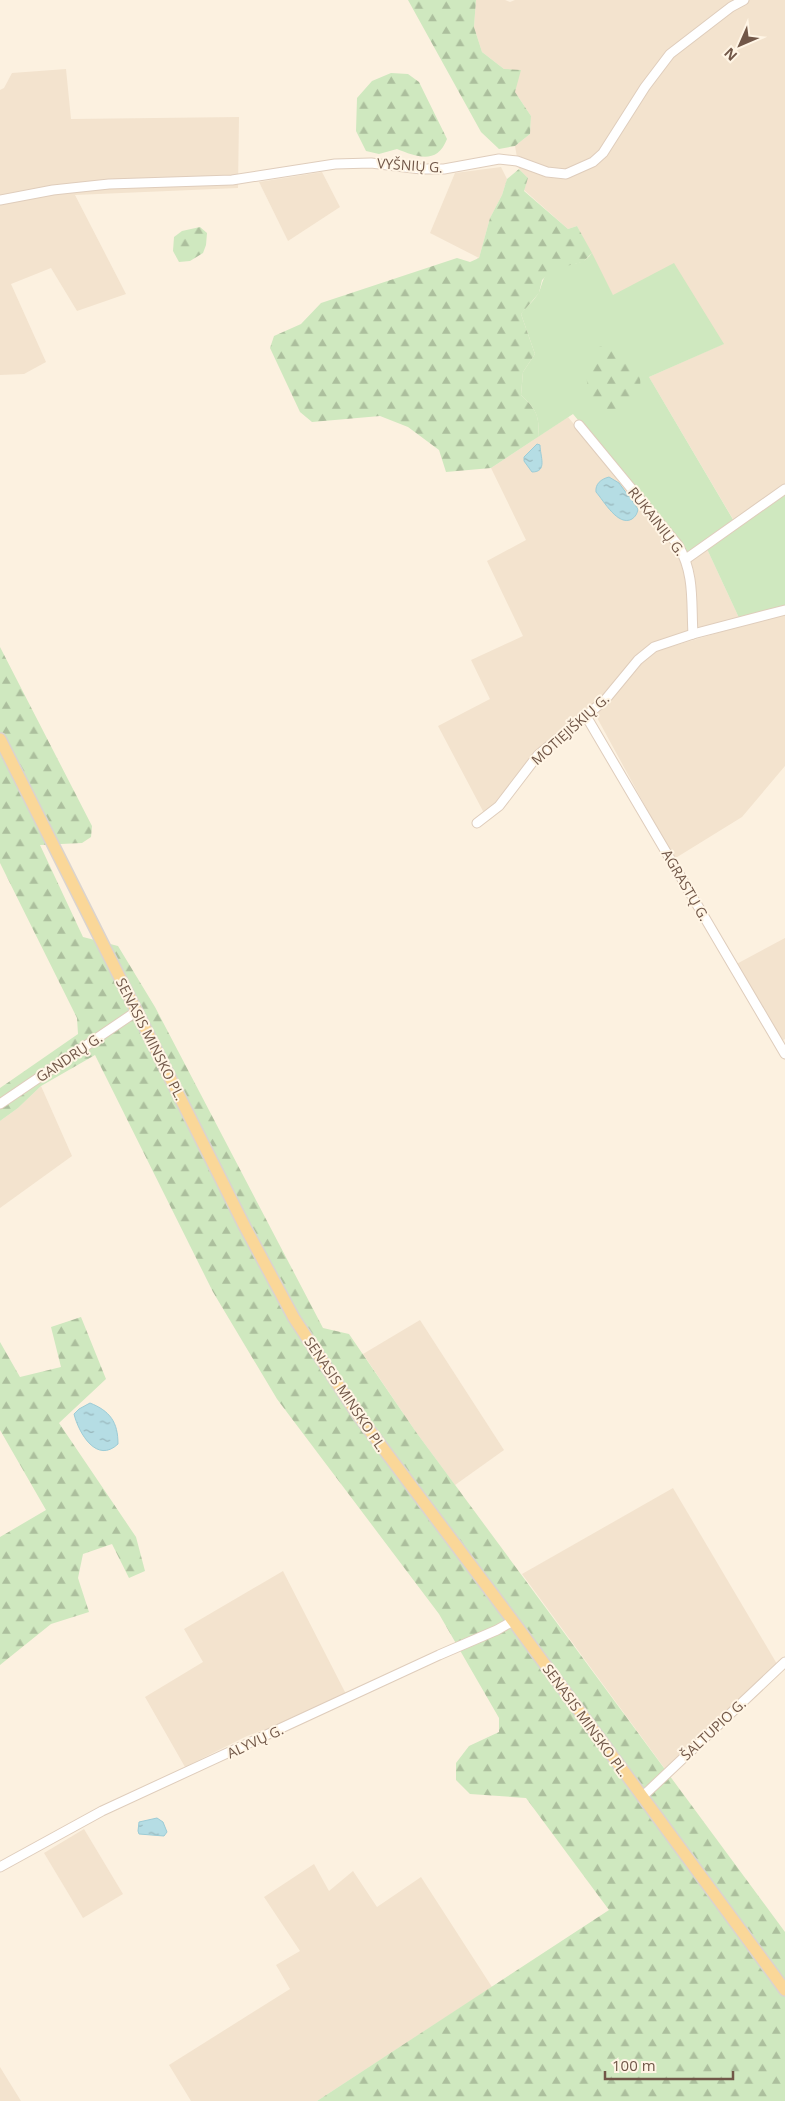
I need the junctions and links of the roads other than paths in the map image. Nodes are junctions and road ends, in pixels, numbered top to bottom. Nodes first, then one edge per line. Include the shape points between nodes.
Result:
1 (744, 0) edge
2 (0, 200) edge
3 (579, 425) dead end
4 (785, 489) edge
5 (686, 559) junction
6 (785, 610) edge
7 (693, 634) junction
8 (586, 716) junction
9 (0, 739) edge
10 (477, 823) dead end
11 (137, 1011) junction
12 (785, 1054) edge
13 (0, 1104) edge
14 (513, 1621) junction
15 (785, 1662) edge
16 (642, 1797) junction
17 (0, 1866) edge
18 (785, 1990) edge

1 - 2 street, VYŠNIŲ G. via 730,7 670,54 602,152 588,165 566,174 499,160 444,169 371,163 335,164 232,180 109,184
3 - 5 street, RUKAINIŲ G.
4 - 5 street
5 - 7 street, RUKAINIŲ G. via 690,572
6 - 7 street, MOTIEJIŠKIŲ G.
7 - 8 street, MOTIEJIŠKIŲ G. via 654,647
8 - 10 street, MOTIEJIŠKIŲ G. via 538,754 499,806
8 - 12 street, AGRASTŲ G.
9 - 11 main road, SENASIS MINSKO PL.
11 - 13 street, GANDRŲ G.
11 - 14 main road, SENASIS MINSKO PL. via 245,1227 300,1326 358,1415
14 - 16 main road, SENASIS MINSKO PL.
14 - 17 street, ALYVŲ G. via 102,1811
15 - 16 street, ŠALTUPIO G.
16 - 18 main road, SENASIS MINSKO PL.

